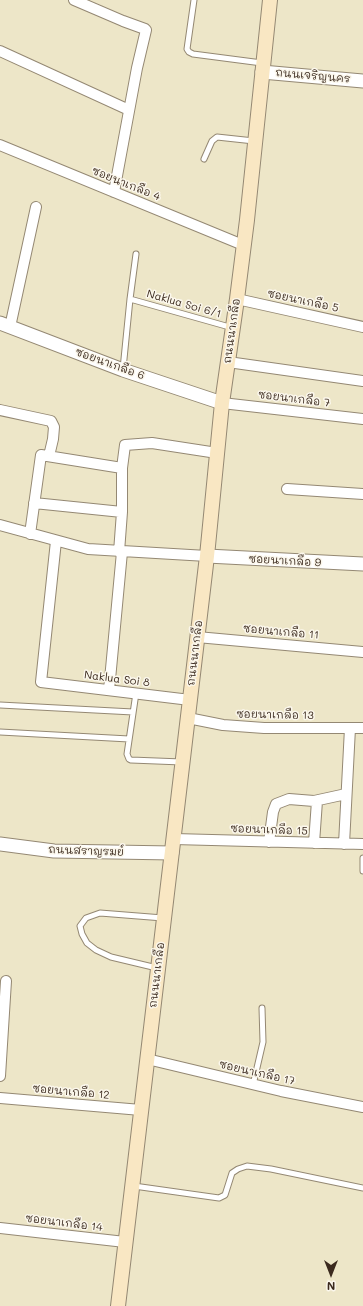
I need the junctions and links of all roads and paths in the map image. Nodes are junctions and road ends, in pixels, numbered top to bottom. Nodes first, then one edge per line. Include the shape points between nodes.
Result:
1 (74, 0) edge
2 (194, 0) edge
3 (270, 0) edge
4 (0, 51) edge
5 (263, 68) junction
6 (363, 81) edge
7 (129, 110) junction
8 (255, 141) junction
9 (0, 145) edge
10 (204, 159) dead end
11 (114, 192) junction
12 (36, 208) dead end
13 (243, 245) junction
14 (136, 254) dead end
15 (130, 299) junction
16 (237, 299) junction
17 (5, 325) edge
18 (363, 327) edge
19 (233, 328) junction
20 (228, 362) junction
21 (123, 370) junction
22 (363, 381) edge
23 (222, 403) junction
24 (0, 410) edge
25 (363, 419) edge
26 (217, 453) junction
27 (48, 456) junction
28 (122, 468) junction
29 (287, 489) dead end
30 (363, 494) edge
31 (34, 503) junction
32 (122, 512) junction
33 (0, 525) edge
34 (30, 534) junction
35 (56, 541) junction
36 (120, 552) junction
37 (207, 556) junction
38 (363, 564) edge
39 (197, 637) junction
40 (363, 652) edge
41 (109, 690) junction
42 (136, 693) junction
43 (190, 700) junction
44 (0, 705) edge
45 (133, 712) junction
46 (188, 718) junction
47 (350, 728) junction
48 (363, 728) edge
49 (0, 732) edge
50 (129, 739) junction
51 (183, 762) junction
52 (346, 794) junction
53 (318, 801) junction
54 (269, 842) junction
55 (314, 843) junction
56 (0, 844) edge
57 (344, 844) junction
58 (363, 844) edge
59 (173, 846) junction
60 (363, 858) edge
61 (363, 871) edge
62 (164, 918) junction
63 (158, 969) junction
64 (6, 981) dead end
65 (262, 1008) dead end
66 (147, 1060) junction
67 (0, 1076) edge
68 (253, 1085) junction
69 (0, 1098) edge
70 (363, 1107) edge
71 (141, 1110) junction
72 (132, 1186) junction
73 (363, 1188) edge
74 (0, 1228) edge
75 (125, 1242) junction
76 (118, 1306) edge

1 - 7 street via 146,28
2 - 5 lane via 187,49 189,52
3 - 5 main road, ถนนนาเกลือ
4 - 7 street
5 - 6 street, ถนนเจริญนคร
5 - 8 main road, ถนนนาเกลือ
7 - 11 street
8 - 10 lane via 217,137 212,141
8 - 13 main road, ถนนนาเกลือ
9 - 11 street, ซอยนาเกลือ 4
11 - 13 street, ซอยนาเกลือ 4
12 - 17 street
13 - 16 main road, ถนนนาเกลือ
14 - 15 lane
15 - 19 lane, Naklua Soi 6/1
15 - 21 lane
16 - 18 street, ซอยนาเกลือ 5
16 - 19 main road, ถนนนาเกลือ
17 - 21 street, ซอยนาเกลือ 6
19 - 20 main road, ถนนนาเกลือ
20 - 22 street
20 - 23 main road, ถนนนาเกลือ
21 - 23 street, ซอยนาเกลือ 6
23 - 25 street, ซอยนาเกลือ 7
23 - 26 main road, ถนนนาเกลือ
24 - 27 street via 51,421 54,427 53,439
26 - 28 street via 152,443 125,445
26 - 37 main road, ถนนนาเกลือ
27 - 28 street
27 - 31 street via 40,455
28 - 32 street
29 - 30 street
31 - 32 street
31 - 34 street
32 - 36 street
33 - 34 street
34 - 35 street
35 - 36 street via 88,549
35 - 41 street, Naklua Soi 8 via 40,682
36 - 37 street
36 - 41 street
37 - 38 street, ซอยนาเกลือ 9
37 - 39 main road, ถนนนาเกลือ
39 - 40 street, ซอยนาเกลือ 11
39 - 43 main road, ถนนนาเกลือ
41 - 42 street, Naklua Soi 8
42 - 43 street, Naklua Soi 8
42 - 45 lane
43 - 46 main road, ถนนนาเกลือ
44 - 45 lane
45 - 50 lane
46 - 47 street, ซอยนาเกลือ 13 via 223,725 264,728
46 - 51 main road, ถนนนาเกลือ
47 - 48 street, ซอยนาเกลือ 13
47 - 52 street
49 - 50 lane
50 - 51 lane via 127,754 131,760
51 - 59 main road, ถนนนาเกลือ
52 - 53 street
52 - 57 street
53 - 54 street via 289,799 276,804
53 - 55 street
54 - 55 street, ซอยนาเกลือ 15
54 - 59 street, ซอยนาเกลือ 15
55 - 57 street, ซอยนาเกลือ 15
56 - 59 street, ถนนสราญรมย์ via 54,851
57 - 58 street, ซอยนาเกลือ 15
59 - 62 main road, ถนนนาเกลือ
60 - 61 lane
62 - 63 main road, ถนนนาเกลือ
62 - 63 lane via 100,913 86,918 80,926 87,944 96,950 110,957
63 - 66 main road, ถนนนาเกลือ
64 - 67 street
65 - 68 lane via 263,1042
66 - 68 street, ซอยนาเกลือ 17
66 - 71 main road, ถนนนาเกลือ
68 - 70 street, ซอยนาเกลือ 17
69 - 71 street, ซอยนาเกลือ 12
71 - 72 main road, ถนนนาเกลือ
72 - 73 lane via 219,1198 225,1195 232,1173 247,1166
72 - 75 main road, ถนนนาเกลือ
74 - 75 street, ซอยนาเกลือ 14
75 - 76 main road, ถนนนาเกลือ

